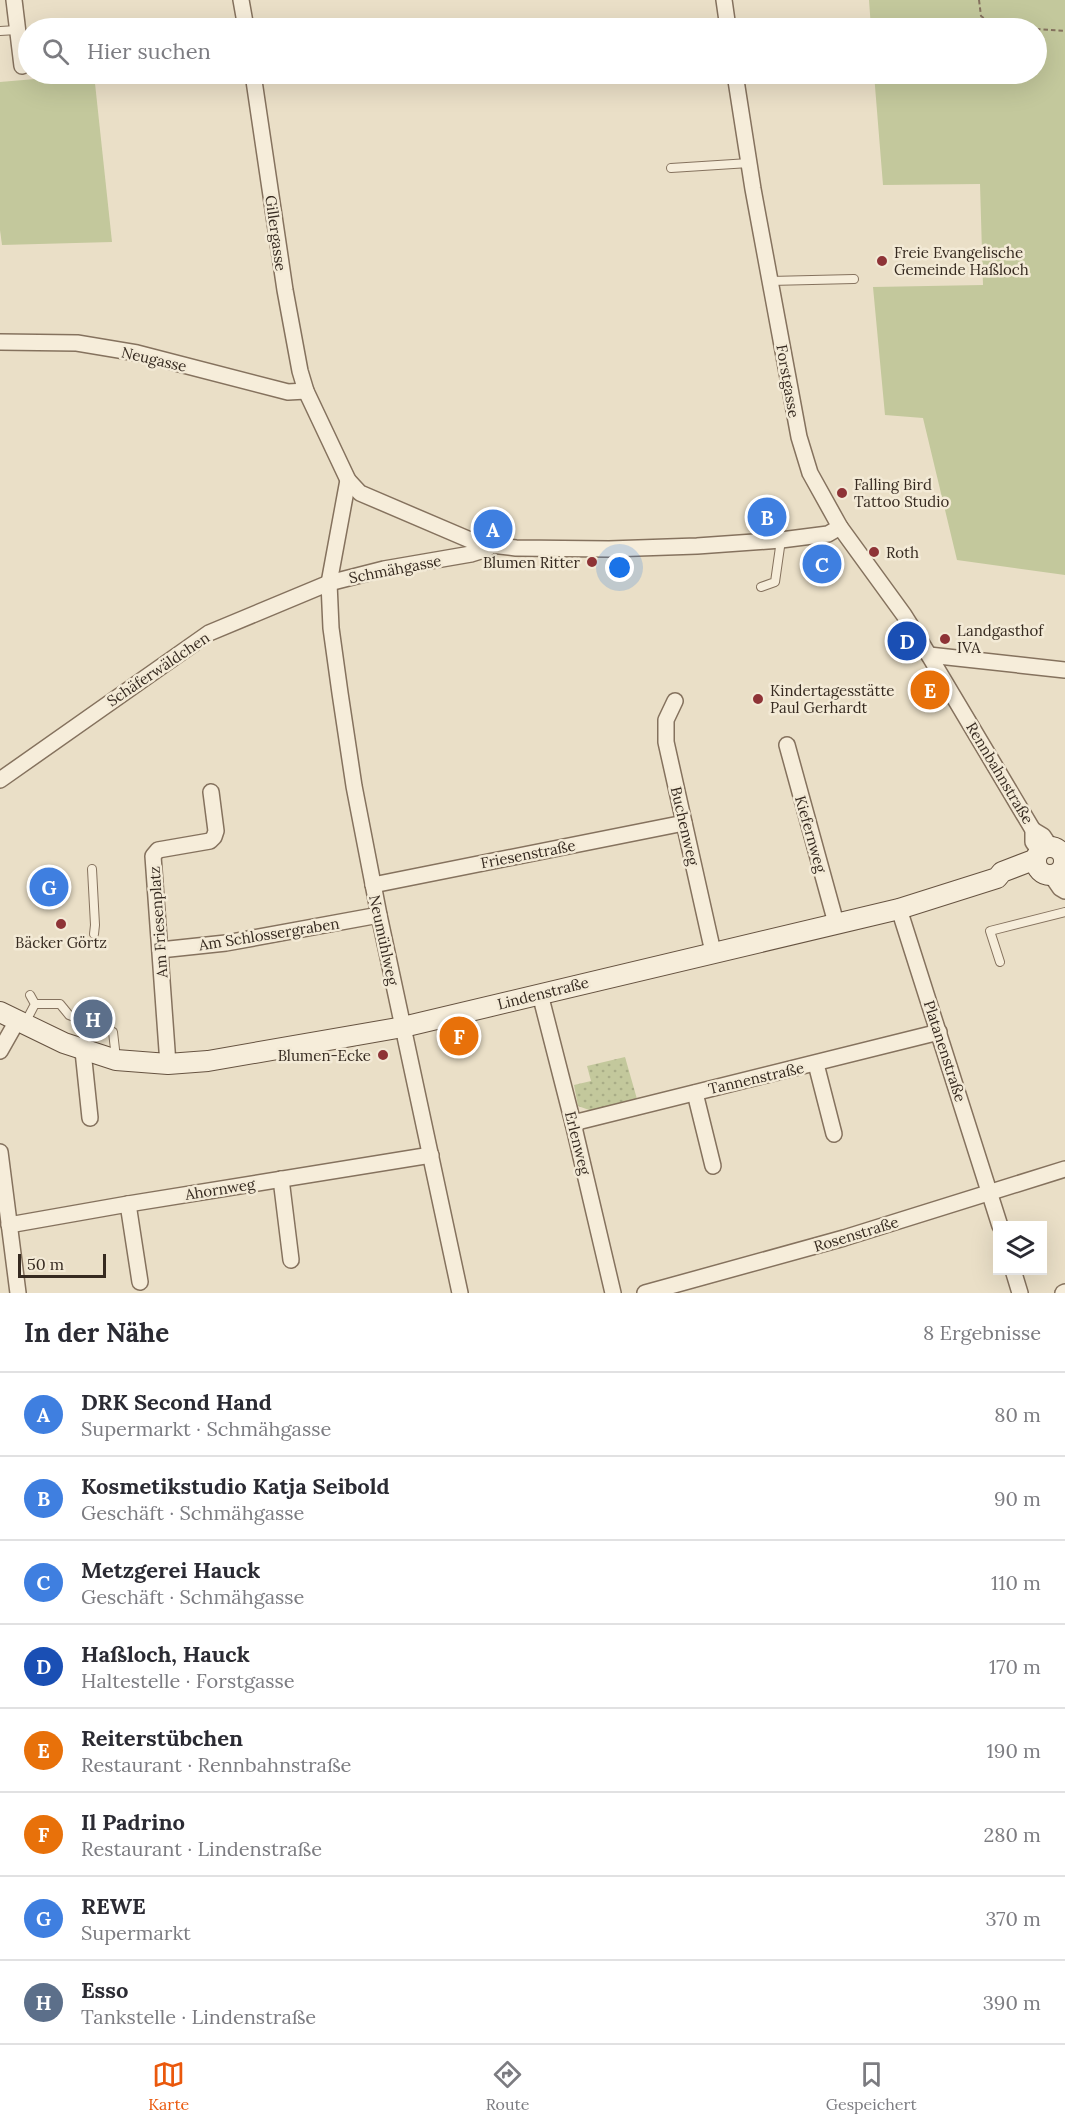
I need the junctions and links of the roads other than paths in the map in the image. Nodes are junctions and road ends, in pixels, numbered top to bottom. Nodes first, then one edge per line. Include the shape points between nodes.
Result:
1 (14, 0) edge
2 (241, 0) edge
3 (724, 0) edge
4 (244, 18) edge
5 (727, 18) edge
6 (17, 30) junction
7 (0, 31) edge
8 (18, 34) edge
9 (254, 84) edge
10 (737, 84) edge
11 (749, 163) junction
12 (671, 168) dead end
13 (854, 279) dead end
14 (770, 280) junction
15 (0, 342) edge
16 (306, 391) junction
17 (348, 480) junction
18 (840, 527) junction
19 (781, 540) junction
20 (491, 545) junction
21 (329, 583) junction
22 (761, 587) dead end
23 (929, 655) junction
24 (1065, 670) edge
25 (675, 701) dead end
26 (787, 745) dead end
27 (0, 780) edge
28 (211, 792) dead end
29 (684, 823) junction
30 (1054, 861) edge
31 (92, 869) dead end
32 (373, 885) junction
33 (1065, 891) edge
34 (899, 909) junction
35 (1065, 912) edge
36 (379, 915) junction
37 (836, 923) junction
38 (94, 934) dead end
39 (160, 950) junction
40 (713, 952) junction
41 (1000, 962) dead end
42 (540, 994) junction
43 (30, 995) dead end
44 (35, 1004) junction
45 (14, 1019) edge
46 (403, 1027) junction
47 (939, 1032) junction
48 (0, 1051) edge
49 (83, 1051) junction
50 (116, 1060) junction
51 (168, 1064) junction
52 (816, 1064) junction
53 (695, 1093) junction
54 (90, 1118) dead end
55 (573, 1123) junction
56 (834, 1134) dead end
57 (0, 1152) edge
58 (431, 1155) junction
59 (713, 1166) dead end
60 (1065, 1169) edge
61 (281, 1179) junction
62 (991, 1192) junction
63 (128, 1204) junction
64 (999, 1221) edge
65 (9, 1225) junction
66 (291, 1260) dead end
67 (1015, 1275) edge
68 (140, 1282) dead end
69 (18, 1293) edge
70 (460, 1293) edge
71 (613, 1293) edge
72 (645, 1293) edge
73 (1020, 1293) edge

1 - 6 street
2 - 4 street
3 - 5 street
6 - 7 lane
6 - 8 street
9 - 16 street, Gillergasse via 285,290
10 - 11 street, Forstgasse
11 - 12 lane
11 - 14 street, Forstgasse
13 - 14 lane
14 - 18 street, Forstgasse via 799,437 810,473
15 - 16 street, Neugasse via 77,343 137,353 288,392
16 - 17 street, Schmähgasse
17 - 20 street, Schmähgasse via 360,493 459,536
17 - 21 street, Schmähgasse
18 - 19 street, Schmähgasse via 828,534
18 - 23 street, Forstgasse
19 - 20 street, Schmähgasse via 609,549
19 - 22 lane via 775,582
20 - 21 street, Schmähgasse via 471,554
21 - 27 street, Schäferwäldchen via 208,633
21 - 32 street, Neumühlweg via 342,704
23 - 24 street
23 - 30 street, Rennbahnstraße via 992,771 1033,830 1043,836
25 - 29 street, Buchenweg via 665,732
26 - 37 street, Kiefernweg
28 - 39 street, Am Friesenplatz via 214,837 158,850 153,856
29 - 32 street, Friesenstraße
29 - 40 street, Buchenweg
30 - 33 street, Rennbahnstraße via 1060,888
30 - 34 main road, Lindenstraße via 1004,881 997,878
31 - 38 lane
32 - 36 street, Neumühlweg
34 - 37 main road, Lindenstraße
34 - 47 street, Platanenstraße
35 - 41 lane via 990,931
36 - 39 street, Am Schlossergraben via 226,943
36 - 46 street, Neumühlweg
37 - 40 main road, Lindenstraße
39 - 51 street, Am Friesenplatz
40 - 42 main road, Lindenstraße
42 - 46 main road, Lindenstraße
42 - 55 street, Erlenweg
43 - 44 lane
44 - 45 lane
44 - 50 lane via 60,1004 69,1015 114,1032
45 - 48 street
45 - 49 main road, Lindenstraße
46 - 51 main road, Lindenstraße via 208,1061
46 - 58 street, Neumühlweg
47 - 52 street, Tannenstraße
47 - 62 street, Platanenstraße
49 - 50 main road, Lindenstraße
49 - 54 street
50 - 51 main road, Lindenstraße
52 - 53 street, Tannenstraße
52 - 56 street
53 - 55 street, Tannenstraße
53 - 59 street
55 - 71 street, Erlenweg
57 - 65 street
58 - 61 street, Ahornweg
58 - 70 street, Neumühlweg
60 - 62 street, Rosenstraße
61 - 63 street, Ahornweg
61 - 66 street
62 - 64 street, Platanenstraße
62 - 72 street, Rosenstraße via 778,1258
63 - 65 street, Ahornweg
63 - 68 street
65 - 69 street
67 - 73 street

